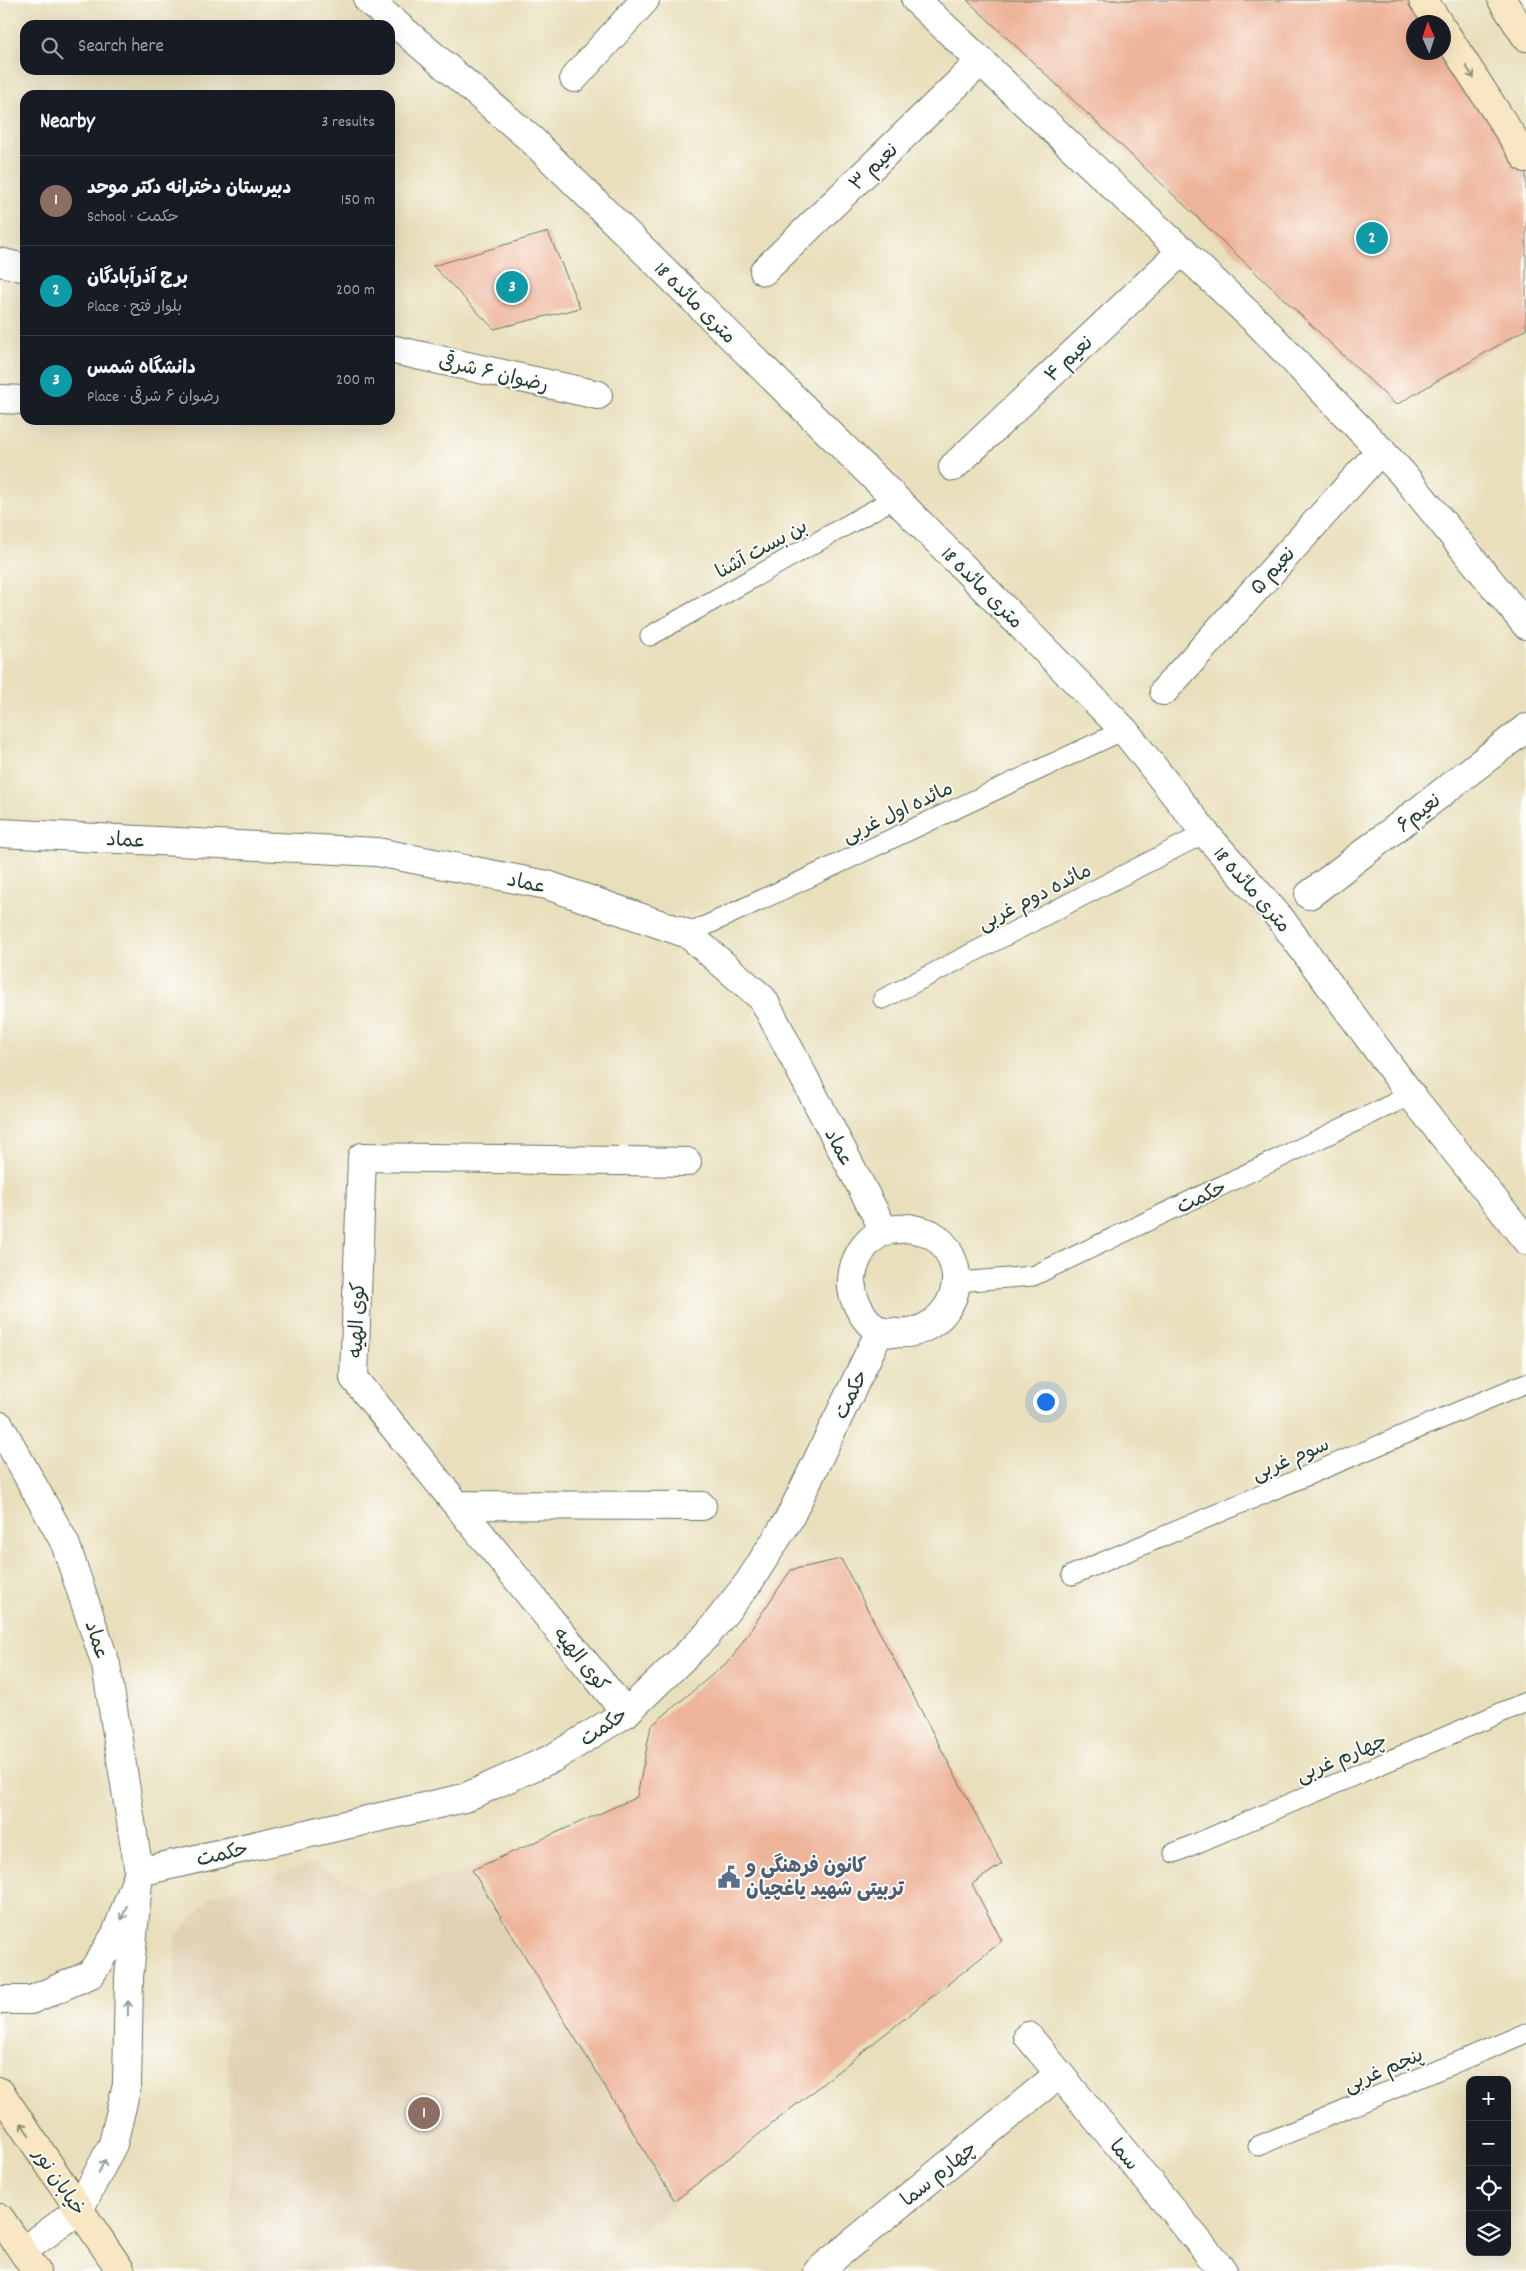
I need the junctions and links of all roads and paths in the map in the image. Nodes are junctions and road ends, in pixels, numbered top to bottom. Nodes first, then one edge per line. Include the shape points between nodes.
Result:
1 (368, 0) edge
2 (646, 0) edge
3 (916, 0) edge
4 (1423, 0) edge
5 (1502, 0) edge
6 (1433, 15) edge
7 (391, 20) edge
8 (395, 23) edge
9 (1526, 37) edge
10 (1451, 42) edge
11 (981, 61) junction
12 (574, 78) dead end
13 (1526, 158) edge
14 (1183, 250) junction
15 (0, 262) edge
16 (20, 267) edge
17 (764, 271) dead end
18 (395, 350) edge
19 (598, 395) dead end
20 (0, 399) edge
21 (20, 400) edge
22 (1381, 450) junction
23 (953, 467) dead end
24 (894, 498) junction
25 (1526, 625) edge
26 (650, 636) dead end
27 (1164, 691) dead end
28 (1526, 728) edge
29 (1124, 730) junction
30 (0, 833) edge
31 (1205, 833) junction
32 (1310, 895) dead end
33 (688, 934) junction
34 (883, 999) dead end
35 (1411, 1095) junction
36 (688, 1162) dead end
37 (885, 1232) junction
38 (1526, 1240) edge
39 (957, 1282) junction
40 (880, 1331) junction
41 (1526, 1383) edge
42 (0, 1426) edge
43 (458, 1505) junction
44 (702, 1506) dead end
45 (1072, 1575) dead end
46 (1526, 1702) edge
47 (626, 1713) junction
48 (1174, 1853) dead end
49 (139, 1872) junction
50 (0, 2000) edge
51 (1526, 2033) edge
52 (1028, 2036) dead end
53 (1059, 2074) junction
54 (0, 2092) edge
55 (1258, 2146) dead end
56 (79, 2210) junction
57 (0, 2218) edge
58 (30, 2261) edge
59 (121, 2271) edge
60 (818, 2271) edge
61 (1223, 2271) edge

1 - 7 street, 18 متری مائده
2 - 12 street
3 - 11 street
4 - 6 main road
5 - 9 main road
8 - 24 street, 18 متری مائده via 532,140
10 -> 13 main road
11 - 14 street
11 - 17 street, نعیم ۳
14 - 22 street via 1258,322
14 - 23 street, نعیم ۴
15 - 16 street
18 - 19 street, رضوان ۶ شرقی
20 - 21 street
22 - 25 street
22 - 27 street, نعیم ۵
24 - 26 lane, بن بست آشنا
24 - 29 street, 18 متری مائده
28 - 32 street, نعیم۶
29 - 31 street, 18 متری مائده
29 - 33 lane, مائده اول غربی
30 - 33 street, عماد via 378,852 547,885
31 - 34 lane, مائده دوم غربی
31 - 35 street, 18 متری مائده via 1280,918
33 - 37 street, عماد via 763,999
35 - 38 street, 18 متری مائده
35 - 39 lane, حکمت via 1033,1276
36 - 43 street, کوی الهیه via 362,1157 354,1378
37 - 39 street via 909,1228 932,1234 946,1247 954,1263
37 - 40 street via 864,1247 852,1269 853,1295 861,1314
39 - 40 street via 951,1304 934,1323 909,1334
40 - 47 street, حکمت via 789,1519 749,1582 707,1635
41 - 45 lane, سوم غربی
42 - 49 street, عماد via 66,1543 106,1665
43 - 44 street
43 - 47 street, کوی الهیه
46 - 48 lane, چهارم غربی
47 - 49 street, حکمت via 553,1758 464,1798
49 -> 50 street via 116,1934 91,1974 31,2000
56 -> 49 street via 113,2144 127,2085 129,1978
51 - 55 lane, پنجم غربی
52 - 53 street, سما
53 - 60 street, چهارم سما
53 - 61 street, سما
56 -> 54 main road, خیابان نور
56 - 58 street
56 - 59 main road, خیابان نور
57 - 58 main road

